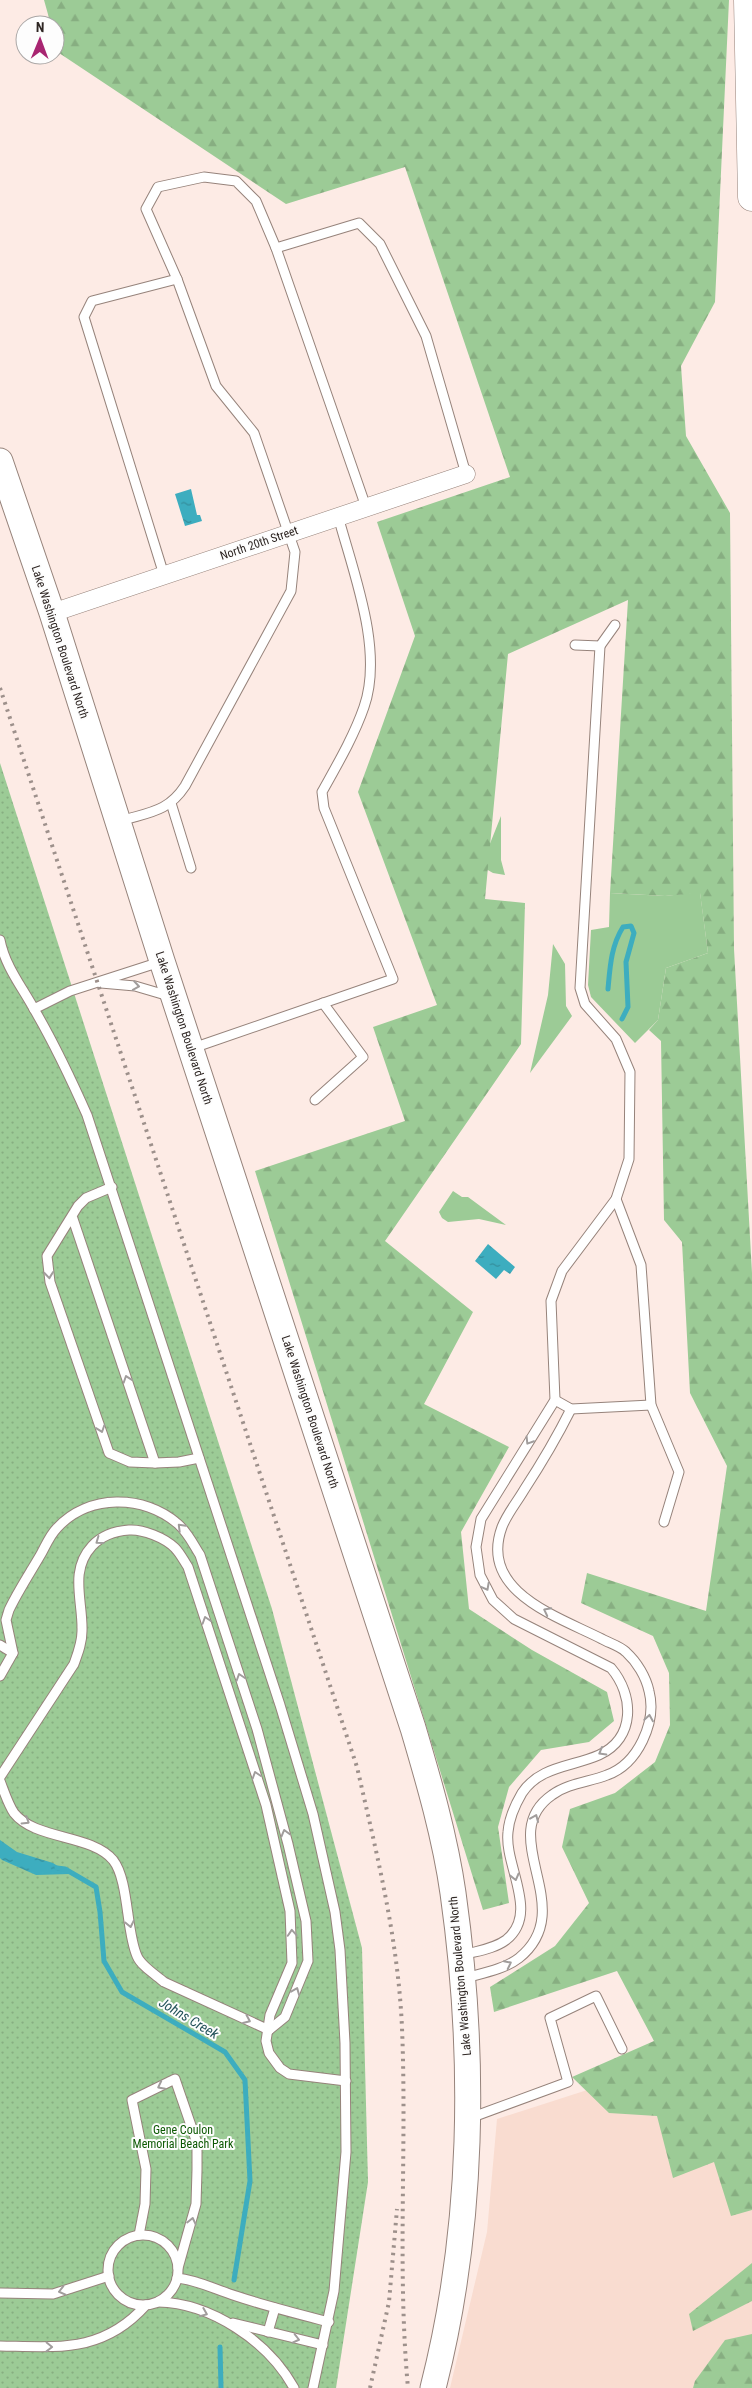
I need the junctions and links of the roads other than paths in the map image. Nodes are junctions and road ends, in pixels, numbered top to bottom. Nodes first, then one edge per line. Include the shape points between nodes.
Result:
1 (748, 0) edge
2 (752, 197) edge
3 (276, 248) junction
4 (177, 279) junction
5 (0, 461) edge
6 (466, 474) joint
7 (366, 507) junction
8 (338, 516) junction
9 (287, 534) junction
10 (164, 575) junction
11 (52, 613) junction
12 (615, 625) dead end
13 (574, 645) dead end
14 (600, 646) junction
15 (171, 803) junction
16 (118, 822) junction
17 (191, 868) dead end
18 (0, 940) edge
19 (162, 962) junction
20 (96, 982) junction
21 (174, 997) junction
22 (323, 1003) junction
23 (34, 1009) junction
24 (190, 1048) junction
25 (315, 1100) dead end
26 (112, 1187) junction
27 (616, 1199) junction
28 (72, 1216) junction
29 (556, 1400) junction
30 (651, 1405) junction
31 (571, 1410) junction
32 (199, 1458) junction
33 (155, 1463) junction
34 (664, 1522) dead end
35 (0, 1631) edge
36 (10, 1637) junction
37 (0, 1645) edge
38 (13, 1653) junction
39 (2, 1671) edge
40 (0, 1777) edge
41 (0, 1782) edge
42 (461, 1967) junction
43 (269, 2030) junction
44 (622, 2049) dead end
45 (346, 2081) junction
46 (467, 2119) junction
47 (139, 2235) junction
48 (178, 2268) junction
49 (109, 2276) junction
50 (177, 2278) junction
51 (0, 2293) edge
52 (158, 2302) junction
53 (146, 2305) junction
54 (275, 2308) junction
55 (226, 2321) junction
56 (329, 2322) junction
57 (268, 2332) junction
58 (323, 2345) junction
59 (0, 2346) edge
60 (294, 2388) edge
61 (313, 2388) edge
62 (433, 2388) edge

1 - 2 highway
3 - 4 lane via 256,201 236,181 204,176 158,187 146,209
3 - 6 lane via 359,223 380,244 426,336
3 - 7 lane
4 - 9 lane via 216,386 254,433
4 - 10 lane via 92,301 84,317
5 - 11 street, Lake Washington Boulevard North
6 - 7 street, North 20th Street
7 - 8 street, North 20th Street
8 - 9 street, North 20th Street
8 - 22 lane via 370,632 369,688 364,706 322,792 324,808 393,979
9 - 10 street, North 20th Street
9 - 15 lane via 294,552 291,591 185,786
10 - 11 street, North 20th Street
11 - 16 street, Lake Washington Boulevard North
12 - 14 lane
13 - 14 lane
14 - 27 lane via 580,988 585,1004 616,1039 630,1072 629,1159
15 - 16 lane
15 - 17 lane
16 - 19 street, Lake Washington Boulevard North
18 - 23 lane via 7,961
19 - 20 lane
19 - 21 street, Lake Washington Boulevard North
20 -> 21 lane via 135,986
20 - 23 lane
21 - 24 street, Lake Washington Boulevard North
22 - 24 lane
22 - 25 lane via 363,1058
23 - 26 lane via 79,1097
24 - 42 street, Lake Washington Boulevard North via 426,1770 453,1892
26 - 28 lane via 86,1198
26 - 32 lane
27 - 29 lane via 562,1271 550,1301
27 - 30 lane via 641,1265
33 -> 28 lane
28 -> 33 lane via 47,1256 50,1282 109,1453 130,1462
29 - 31 lane
29 -> 42 lane via 481,1519 476,1547 480,1575 493,1600 514,1619 611,1668 622,1681 628,1697 628,1714 624,1731 614,1745 600,1754 540,1776 524,1791 512,1811 508,1833 520,1902 519,1921 505,1940
30 - 31 lane
30 - 34 lane via 679,1472
42 -> 31 lane via 502,1967 519,1958 532,1945 541,1928 544,1910 530,1834 533,1819 553,1794 610,1775 630,1760 644,1740 651,1717 650,1692 641,1670 625,1651 526,1600 511,1586 501,1568 498,1548 502,1527
32 - 33 lane
32 - 45 lane via 293,1747 328,1875 340,1950
35 - 36 lane
36 - 38 lane
43 -> 36 lane via 285,2017 308,1961 306,1921 257,1729 200,1555 190,1537 161,1512 133,1502 105,1502 78,1512 56,1529 16,1596 6,1620
37 - 38 lane
38 - 39 lane
43 -> 40 lane via 270,2015 292,1963 290,1911 266,1805 188,1567 175,1548 136,1530 118,1530 99,1539 85,1554 79,1568 78,1588 82,1631 74,1664
41 -> 43 lane via 14,1813 28,1823 100,1850 113,1860 120,1873 137,1957 151,1972 164,1982
42 - 46 street, Lake Washington Boulevard North
43 - 45 lane via 266,2041 269,2053 289,2074
44 - 46 lane via 596,1996 550,2018 568,2082
45 - 56 lane via 343,2190
46 - 62 street, Lake Washington Boulevard North via 457,2272 447,2334
47 - 48 lane via 148,2235 166,2243 176,2258
48 -> 47 lane via 196,2204 197,2143 175,2079 132,2100 146,2169
47 - 49 lane via 114,2251 109,2260
48 - 50 lane
49 -> 51 lane via 53,2294
49 - 53 lane via 118,2294 126,2301
50 - 52 lane via 174,2288
50 - 54 lane via 192,2279
52 - 53 lane
52 -> 55 lane via 178,2302
59 -> 53 lane via 65,2347 104,2337 133,2320
54 - 56 lane
54 - 57 lane
55 - 57 lane
55 - 60 lane via 265,2351
56 - 58 lane
57 -> 58 lane
58 - 61 lane

